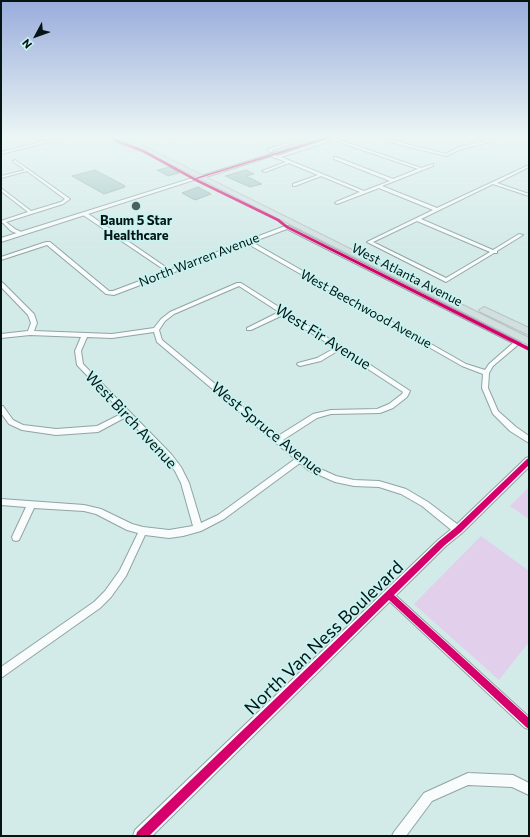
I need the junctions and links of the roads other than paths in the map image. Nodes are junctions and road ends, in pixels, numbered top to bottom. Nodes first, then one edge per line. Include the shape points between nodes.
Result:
1 (11, 175) edge
2 (35, 175) edge
3 (202, 175) junction
4 (321, 175) joint
5 (379, 175) edge
6 (405, 175) edge
7 (510, 175) edge
8 (1, 178) edge
9 (392, 180) junction
10 (493, 183) junction
11 (294, 185) dead end
12 (378, 186) junction
13 (1, 189) edge
14 (363, 192) junction
15 (529, 195) edge
16 (111, 202) junction
17 (337, 203) dead end
18 (437, 210) junction
19 (31, 213) junction
20 (85, 214) junction
21 (417, 219) junction
22 (4, 221) edge
23 (288, 227) joint
24 (20, 233) junction
25 (521, 235) dead end
26 (1, 237) edge
27 (1, 240) edge
28 (248, 242) junction
29 (495, 252) junction
30 (1, 259) edge
31 (169, 271) junction
32 (1, 284) edge
33 (284, 312) junction
34 (250, 329) dead end
35 (156, 330) junction
36 (529, 332) edge
37 (30, 333) junction
38 (86, 335) junction
39 (1, 336) edge
40 (529, 342) edge
41 (340, 347) junction
42 (300, 364) dead end
43 (486, 373) junction
44 (1, 408) edge
45 (127, 414) junction
46 (278, 440) junction
47 (529, 440) edge
48 (300, 459) junction
49 (529, 461) edge
50 (1, 502) edge
51 (31, 504) junction
52 (198, 528) junction
53 (458, 530) junction
54 (143, 531) junction
55 (16, 537) dead end
56 (390, 596) junction
57 (1, 673) edge
58 (529, 724) edge
59 (529, 789) edge
60 (141, 836) edge
61 (398, 836) edge

1 - 8 street
2 - 19 street via 67,197 67,200
3 - 16 street
3 - 20 street
3 - 36 main road
3 - 40 main road
4 - 11 street
4 - 14 street
5 - 9 street
6 - 9 street
7 - 10 street
9 - 12 street
10 - 15 street
10 - 18 street
12 - 14 street
12 - 18 street
13 - 19 street
14 - 17 street
16 - 20 street
16 - 24 street
18 - 21 street
19 - 22 street
20 - 24 street
20 - 31 street
21 - 29 street
21 - 29 street via 369,242 446,280
22 - 24 street
23 - 28 street, North Warren Avenue
23 - 43 street, West Atlanta Avenue via 517,343 495,361
24 - 26 street
24 - 27 street
25 - 29 street
28 - 31 street, North Warren Avenue via 200,262
28 - 43 street, West Beechwood Avenue via 464,364
30 - 31 street, North Warren Avenue via 48,243 111,293
32 - 37 street via 31,314 34,323
33 - 34 street
33 - 35 street, West Fir Avenue via 239,284 172,314 163,320
33 - 41 street, West Fir Avenue
35 - 38 street via 112,336
35 - 46 street, West Spruce Avenue via 159,341
37 - 38 street
37 - 39 street
38 - 45 street, West Birch Avenue via 78,351 80,365
41 - 42 street via 319,360
41 - 46 street, West Fir Avenue via 407,391 405,395 391,406 378,411 331,412 315,416
43 - 47 street via 485,388 495,412
44 - 45 street via 11,422 22,427 56,432 98,430
45 - 52 street, West Birch Avenue via 168,456 178,470 185,483
46 - 48 street, West Spruce Avenue
48 - 52 street via 221,517
48 - 53 street, West Spruce Avenue via 318,472 335,479 379,484 403,491 425,504
49 - 53 street, North Van Ness Boulevard
50 - 51 street
51 - 54 street via 98,511
51 - 55 street
52 - 54 street via 169,534
53 - 56 street, North Van Ness Boulevard
54 - 57 street via 123,574 108,594
56 - 58 street
56 - 60 street, North Van Ness Boulevard
59 - 61 street via 513,781 468,778 428,797

